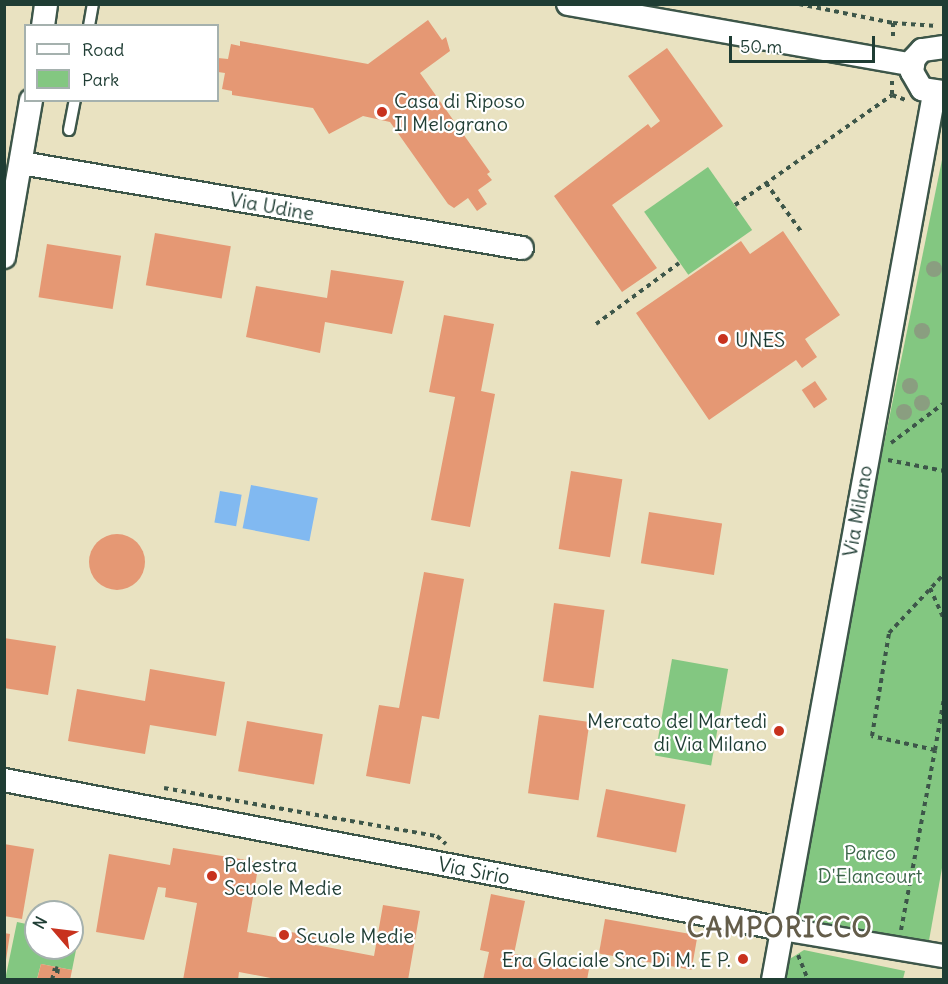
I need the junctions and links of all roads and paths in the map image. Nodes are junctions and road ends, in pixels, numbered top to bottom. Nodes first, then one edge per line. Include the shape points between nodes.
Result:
1 (46, 4) edge
2 (93, 4) edge
3 (568, 4) edge
4 (893, 23) dead end
5 (43, 24) edge
6 (89, 24) edge
7 (943, 40) edge
8 (913, 65) junction
9 (939, 93) edge
10 (892, 95) dead end
11 (31, 102) edge
12 (75, 102) edge
13 (69, 130) dead end
14 (21, 163) junction
15 (766, 183) junction
16 (735, 205) dead end
17 (802, 233) dead end
18 (522, 248) dead end
19 (4, 257) edge
20 (679, 263) dead end
21 (596, 324) dead end
22 (944, 403) edge
23 (867, 456) junction
24 (944, 471) edge
25 (944, 574) edge
26 (930, 588) junction
27 (944, 620) edge
28 (944, 698) edge
29 (935, 750) junction
30 (4, 780) edge
31 (782, 929) junction
32 (898, 948) junction
33 (944, 956) edge
34 (773, 980) edge

1 - 5 street
2 - 6 lane
3 - 8 street
4 - 7 path
7 - 8 street via 922,50
8 - 9 street via 917,84
9 - 23 street, Via Milano
10 - 15 path
11 - 14 street
12 - 13 lane
14 - 18 street, Via Udine
14 - 19 street
15 - 16 path
15 - 17 path
20 - 21 path
22 - 23 path via 892,443
23 - 24 path
23 - 31 street, Via Milano
25 - 26 path
26 - 27 path
26 - 29 path via 888,633 872,736
28 - 29 path
29 - 32 path
30 - 31 street, Via Sirio
31 - 32 street, Via Sirio
31 - 34 street, Via Milano
32 - 33 street, Via Sirio

